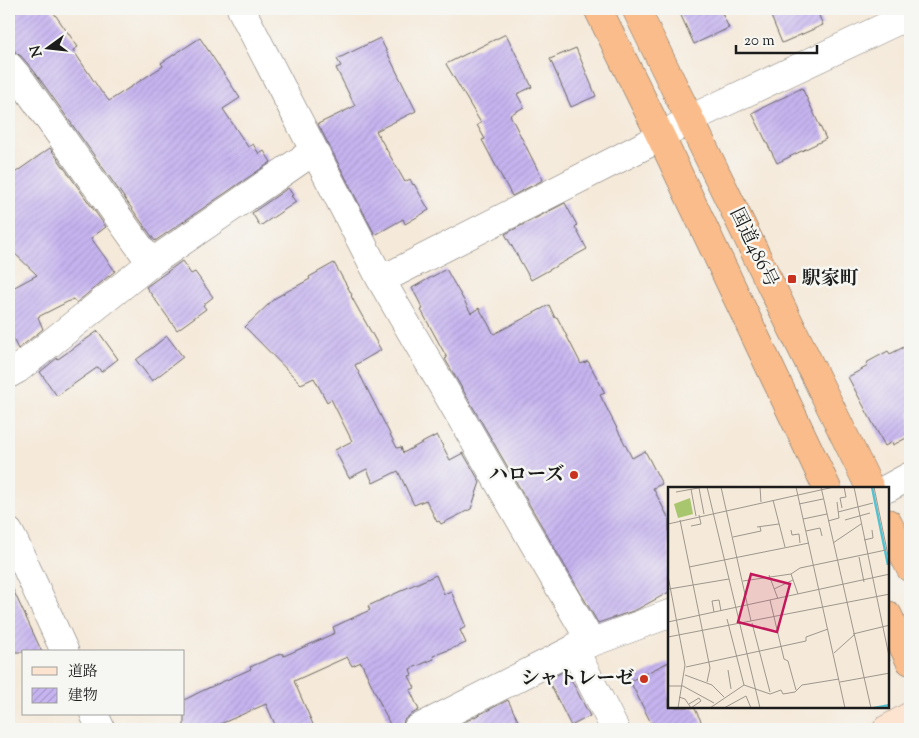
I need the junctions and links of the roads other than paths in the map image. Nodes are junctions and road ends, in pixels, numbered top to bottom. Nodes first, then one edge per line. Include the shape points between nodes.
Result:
1 (241, 9) edge
2 (598, 9) edge
3 (636, 9) edge
4 (910, 15) edge
5 (9, 66) edge
6 (690, 119) junction
7 (661, 137) junction
8 (314, 151) junction
9 (151, 263) junction
10 (382, 280) junction
11 (9, 374) edge
12 (910, 476) edge
13 (827, 487) edge
14 (870, 487) edge
15 (889, 487) edge
16 (889, 525) edge
17 (9, 532) edge
18 (910, 568) edge
19 (668, 614) edge
20 (889, 617) edge
21 (574, 649) junction
22 (64, 650) edge
23 (910, 661) edge
24 (95, 716) edge
25 (910, 716) edge
26 (100, 729) edge
27 (418, 729) edge
28 (615, 729) edge
29 (887, 729) edge

1 - 8 street
2 - 7 highway, 国道486号
3 - 6 highway, 国道486号
4 - 6 street
5 - 9 street
6 - 7 street
6 - 14 highway, 国道486号
7 - 10 street
7 - 13 highway, 国道486号
8 - 9 street
8 - 10 street
9 - 11 street
10 - 21 street via 587,635
12 - 15 street
16 - 18 highway
17 - 22 street
19 - 21 street
20 - 23 highway
21 - 27 street
21 - 28 street
24 - 26 street
25 - 29 main road

